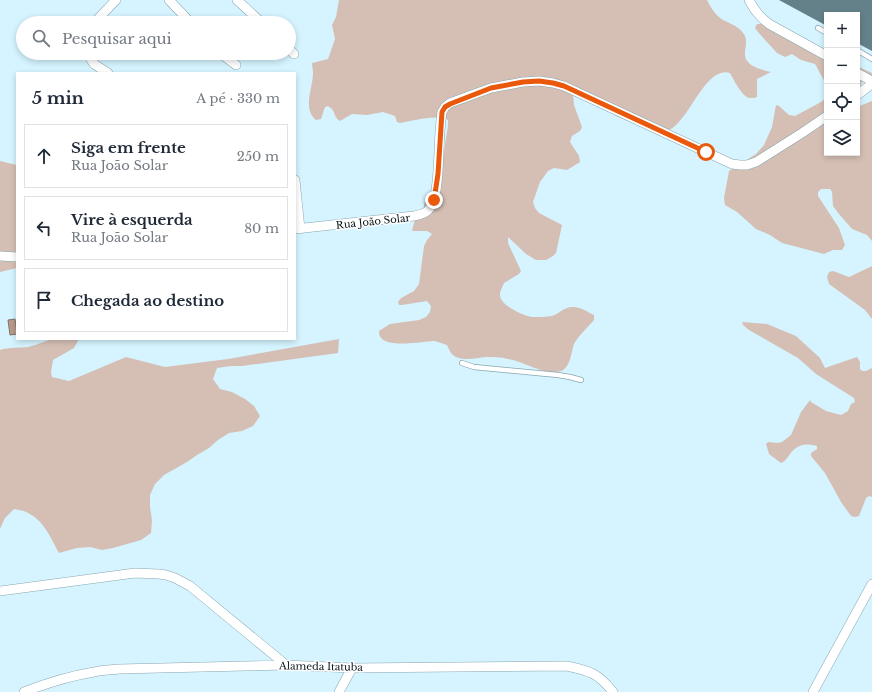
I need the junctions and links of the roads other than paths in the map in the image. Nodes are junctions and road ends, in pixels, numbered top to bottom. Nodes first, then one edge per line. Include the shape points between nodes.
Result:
1 (116, 0) edge
2 (169, 0) edge
3 (237, 0) edge
4 (749, 0) edge
5 (101, 16) edge
6 (184, 16) edge
7 (254, 16) edge
8 (818, 28) dead end
9 (824, 31) edge
10 (860, 52) edge
11 (824, 54) edge
12 (872, 59) edge
13 (91, 60) edge
14 (229, 60) edge
15 (236, 65) dead end
16 (106, 72) edge
17 (860, 75) edge
18 (872, 83) edge
19 (860, 93) edge
20 (824, 118) edge
21 (296, 196) edge
22 (298, 229) edge
23 (0, 256) edge
24 (16, 256) edge
25 (462, 363) dead end
26 (581, 380) dead end
27 (872, 584) edge
28 (0, 590) edge
29 (286, 665) junction
30 (352, 668) junction
31 (24, 692) edge
32 (339, 692) edge
33 (613, 692) edge
34 (813, 692) edge

1 - 5 street
2 - 6 street
3 - 7 street
4 - 11 street via 760,18
8 - 9 lane
10 - 12 lane
13 - 16 street
14 - 15 street
17 - 18 street
18 - 19 street
20 - 22 street, Rua João Solar via 756,162 740,165 732,164 564,86 539,81 491,88 450,104 442,112 438,174 434,200 428,211 414,216
21 - 22 street
23 - 24 street
25 - 26 lane via 474,367
27 - 34 street
28 - 29 street via 135,573 166,575 190,586
29 - 30 street, Alameda Itatuba
29 - 31 street, Alameda Itatuba via 95,671
30 - 32 street
30 - 33 street, Alameda Itatuba via 567,666 580,668 600,677

